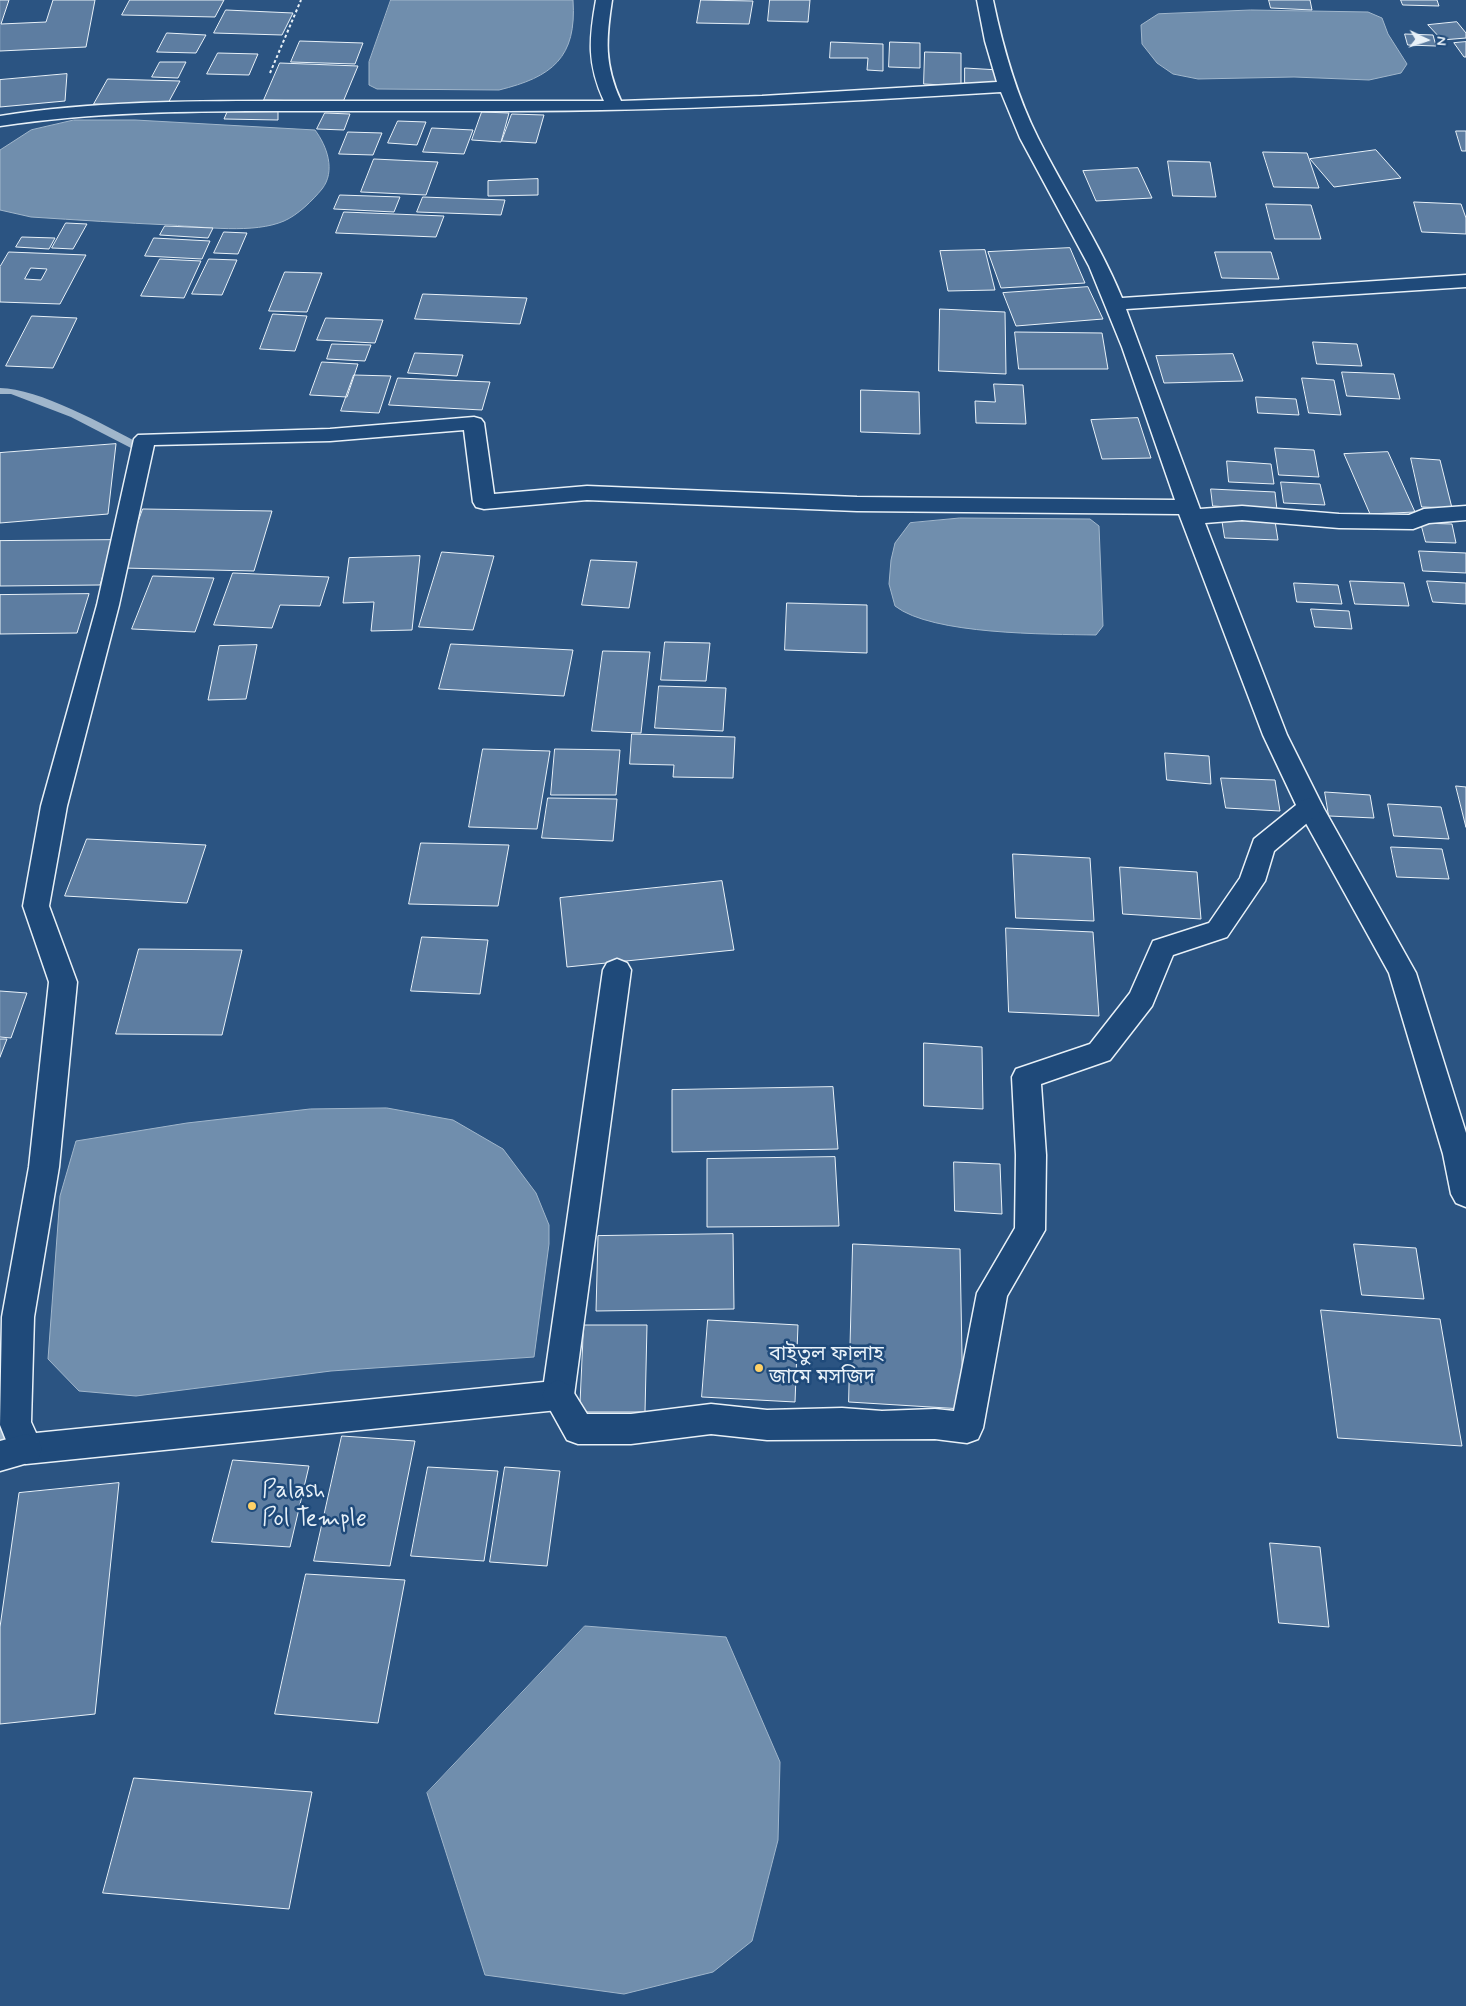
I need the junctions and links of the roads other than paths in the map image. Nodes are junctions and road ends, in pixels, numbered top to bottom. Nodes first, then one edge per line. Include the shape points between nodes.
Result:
1 (604, 0) edge
2 (985, 0) edge
3 (1008, 87) junction
4 (615, 106) junction
5 (0, 121) edge
6 (1466, 281) edge
7 (1114, 304) junction
8 (1189, 512) junction
9 (1466, 513) edge
10 (1310, 807) junction
11 (616, 970) dead end
12 (1466, 1194) edge
13 (558, 1395) junction
14 (13, 1453) edge

1 - 4 street via 596,48 602,80
2 - 3 street via 992,41
3 - 4 street
3 - 7 street via 1029,138 1099,266
4 - 5 street via 256,106 59,112
6 - 7 street
7 - 8 street
8 - 9 street via 1413,522 1424,516
8 - 10 street via 1275,735
8 - 14 street via 587,493 484,502 474,423 330,435 145,439 108,606 54,806 36,906 63,982 44,1167 18,1317
10 - 12 street via 1402,973 1458,1154
10 - 13 street via 1263,846 1252,880 1218,930 1162,948 1142,998 1100,1052 1026,1077 1031,1155 1030,1230 992,1293 968,1428 935,1424 767,1425 711,1419 631,1429 578,1429
11 - 13 street
13 - 14 street

